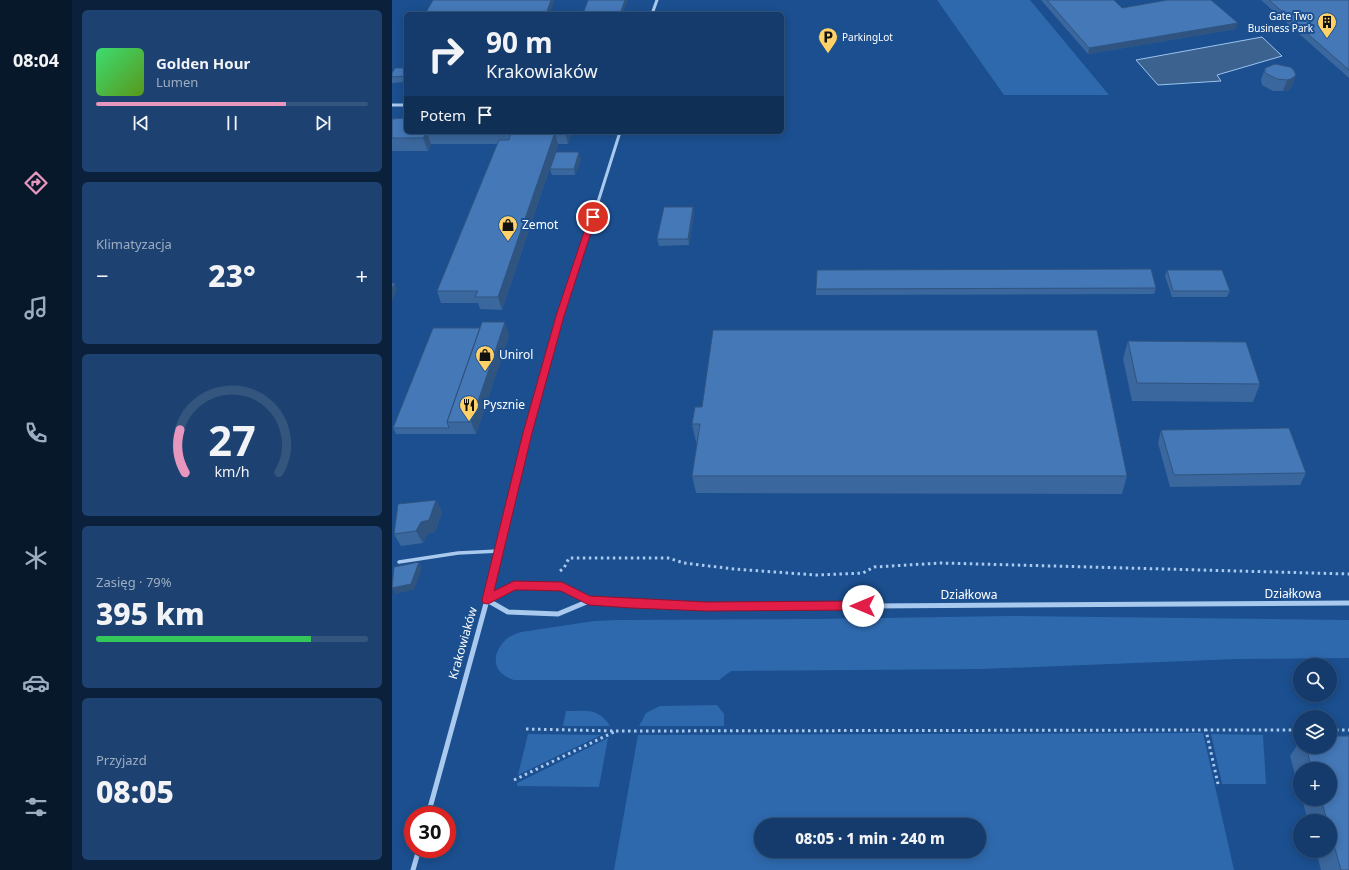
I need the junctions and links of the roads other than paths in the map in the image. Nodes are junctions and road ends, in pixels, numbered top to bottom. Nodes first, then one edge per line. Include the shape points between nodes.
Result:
1 (657, 0) edge
2 (653, 12) edge
3 (392, 105) edge
4 (404, 105) edge
5 (619, 134) edge
6 (499, 551) junction
7 (399, 562) dead end
8 (487, 600) junction
9 (589, 600) junction
10 (1349, 603) edge
11 (430, 806) edge
12 (416, 858) edge
13 (413, 870) edge

1 - 2 street
3 - 4 street
5 - 6 street, Krakowiaków via 554,338 524,446
6 - 7 lane via 458,553
6 - 8 street, Krakowiaków
8 - 9 street, Działkowa via 508,612 558,614
8 - 9 street, Działkowa via 514,586 562,587
8 - 11 street, Krakowiaków
9 - 10 street, Działkowa via 706,607
12 - 13 street

